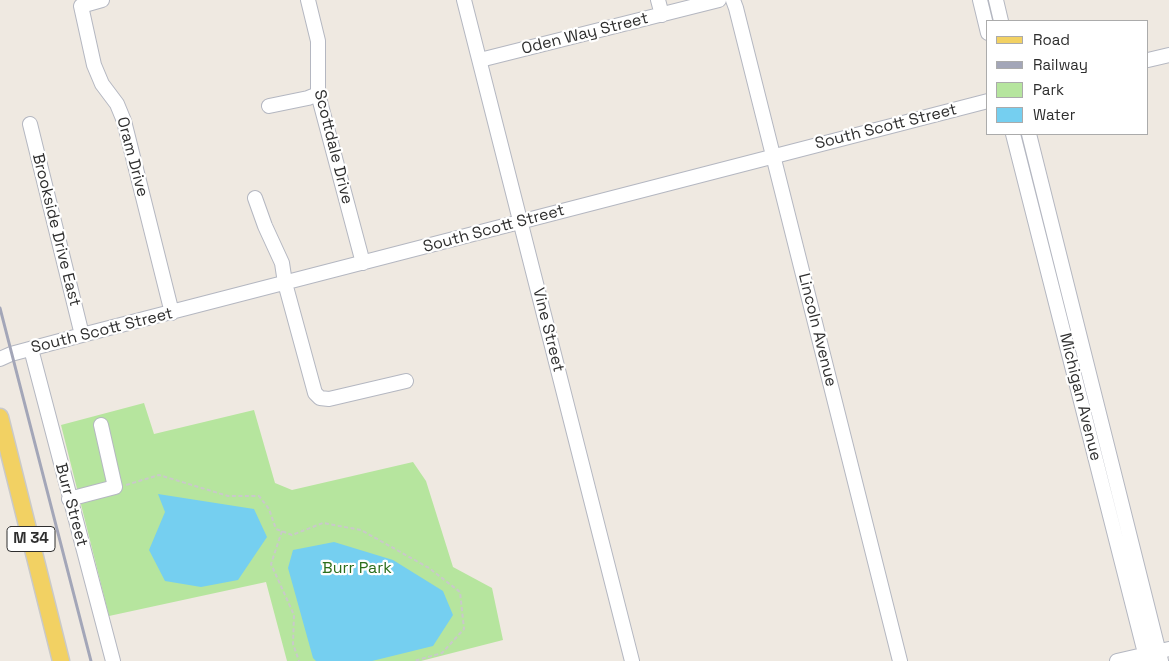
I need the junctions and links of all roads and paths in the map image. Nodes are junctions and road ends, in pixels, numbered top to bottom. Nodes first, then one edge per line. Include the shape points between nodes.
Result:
1 (102, 0) edge
2 (308, 0) edge
3 (464, 0) edge
4 (658, 0) edge
5 (719, 0) edge
6 (733, 0) edge
7 (980, 0) edge
8 (996, 0) edge
9 (662, 15) junction
10 (1001, 20) edge
11 (986, 24) edge
12 (1169, 55) edge
13 (480, 60) junction
14 (1149, 60) edge
15 (318, 94) junction
16 (986, 102) edge
17 (269, 106) dead end
18 (30, 124) dead end
19 (1013, 135) edge
20 (1029, 135) edge
21 (773, 156) junction
22 (256, 198) dead end
23 (520, 222) junction
24 (364, 263) junction
25 (285, 283) junction
26 (172, 313) junction
27 (82, 335) junction
28 (31, 349) junction
29 (0, 358) edge
30 (406, 381) dead end
31 (0, 417) edge
32 (101, 425) dead end
33 (5, 456) edge
34 (115, 487) junction
35 (69, 499) junction
36 (282, 531) junction
37 (1156, 655) edge
38 (61, 661) edge
39 (113, 661) edge
40 (299, 661) edge
41 (414, 661) edge
42 (632, 661) edge
43 (900, 661) edge
44 (1117, 661) edge

1 - 26 street, Oram Drive via 81,6 94,65 124,121
2 - 15 street, Scottdale Drive via 318,41
3 - 13 street, Vine Street
4 - 9 street
5 - 9 street, Oden Way Street
6 - 21 street, Lincoln Avenue
7 - 11 street
8 - 10 street
9 - 13 street, Oden Way Street
12 - 14 street
13 - 23 street, Vine Street
15 - 17 street
15 - 24 street, Scottdale Drive
16 - 21 street, South Scott Street
18 - 27 street, Brookside Drive East
19 - 37 street, Michigan Avenue
20 - 37 street, Michigan Avenue
21 - 23 street, South Scott Street
21 - 43 street, Lincoln Avenue
22 - 25 street via 282,263
23 - 24 street, South Scott Street
23 - 42 street, Vine Street
24 - 25 street, South Scott Street
25 - 26 street, South Scott Street
25 - 30 street via 312,385 320,398 329,400
26 - 27 street, South Scott Street
27 - 28 street, South Scott Street
28 - 29 street, South Scott Street
28 - 35 street, Burr Street
31 - 33 main road, M 34
32 - 34 street
33 - 38 main road, M 34
34 - 35 street
34 - 36 path via 158,475 228,496 259,496 269,509 276,529
35 - 39 street, Burr Street
36 - 40 path via 271,564 294,615 293,644
36 - 41 path via 292,535 323,523 361,530 429,568 460,592 464,629 442,653
37 - 44 street

